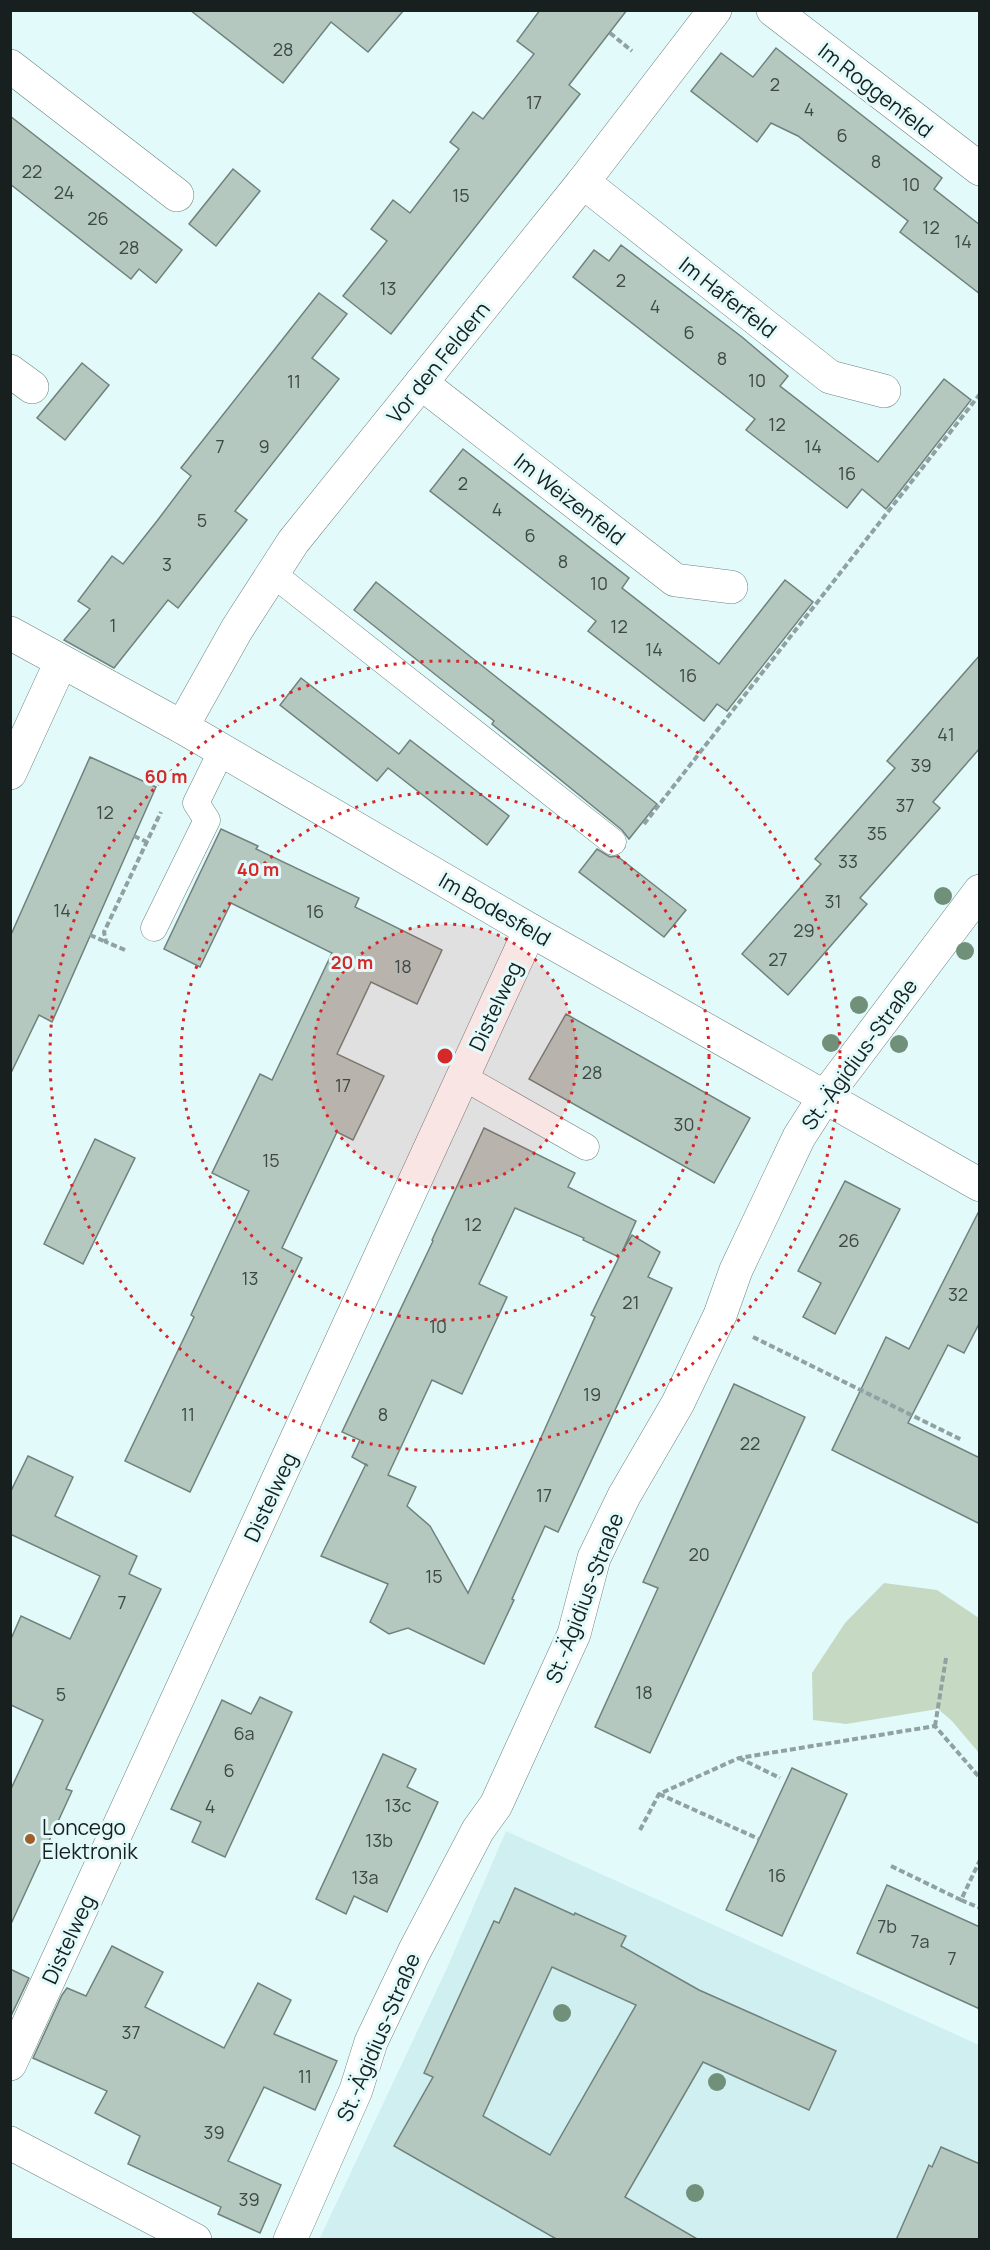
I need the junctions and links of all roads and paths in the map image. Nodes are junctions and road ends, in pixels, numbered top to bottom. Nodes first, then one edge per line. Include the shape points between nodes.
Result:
1 (715, 10) edge
2 (773, 10) edge
3 (10, 66) edge
4 (980, 169) edge
5 (583, 182) junction
6 (177, 195) dead end
7 (421, 383) junction
8 (884, 391) dead end
9 (980, 394) edge
10 (273, 574) junction
11 (731, 587) dead end
12 (10, 633) edge
13 (61, 662) junction
14 (182, 727) junction
15 (222, 750) junction
16 (11, 772) edge
17 (134, 836) dead end
18 (147, 842) dead end
19 (613, 842) joint
20 (980, 891) edge
21 (154, 928) dead end
22 (530, 930) junction
23 (90, 935) dead end
24 (106, 942) dead end
25 (463, 1077) junction
26 (824, 1098) junction
27 (586, 1148) dead end
28 (980, 1185) edge
29 (717, 1319) junction
30 (937, 1428) junction
31 (933, 1435) dead end
32 (962, 1440) dead end
33 (945, 1658) dead end
34 (935, 1726) junction
35 (739, 1758) junction
36 (780, 1778) dead end
37 (980, 1778) edge
38 (659, 1794) junction
39 (640, 1830) dead end
40 (759, 1839) dead end
41 (980, 1860) edge
42 (891, 1866) dead end
43 (961, 1900) junction
44 (980, 1908) edge
45 (10, 2064) edge
46 (10, 2143) edge
47 (195, 2240) edge
48 (290, 2240) edge

1 - 5 street, Vor den Feldern
2 - 4 street, Im Roggenfeld
3 - 6 street
5 - 7 street, Vor den Feldern
5 - 8 street, Im Haferfeld via 830,377
7 - 10 street, Vor den Feldern via 293,543
7 - 11 street, Im Weizenfeld via 675,580
9 - 19 path via 631,840
10 - 14 street, Vor den Feldern
10 - 19 lane
12 - 13 street, Im Bodesfeld
13 - 14 street, Im Bodesfeld
13 - 16 street
14 - 15 street, Im Bodesfeld
15 - 21 lane via 196,803 207,820
15 - 22 street, Im Bodesfeld
17 - 18 path
20 - 26 street, St.-Ägidius-Straße
22 - 25 street, Distelweg
22 - 26 street, Im Bodesfeld
23 - 24 path
25 - 27 lane
25 - 45 street, Distelweg
26 - 28 street, Im Bodesfeld
26 - 29 street, St.-Ägidius-Straße via 799,1137
29 - 30 path
29 - 48 street, St.-Ägidius-Straße via 678,1403 624,1496 594,1558 574,1634 496,1805 478,1830 432,1917 376,2032 356,2090
30 - 31 path
30 - 32 path
33 - 34 path
34 - 35 path
34 - 37 path
35 - 36 path
35 - 38 path
38 - 39 path
38 - 40 path
41 - 43 path
42 - 43 path
43 - 44 path
46 - 47 street

